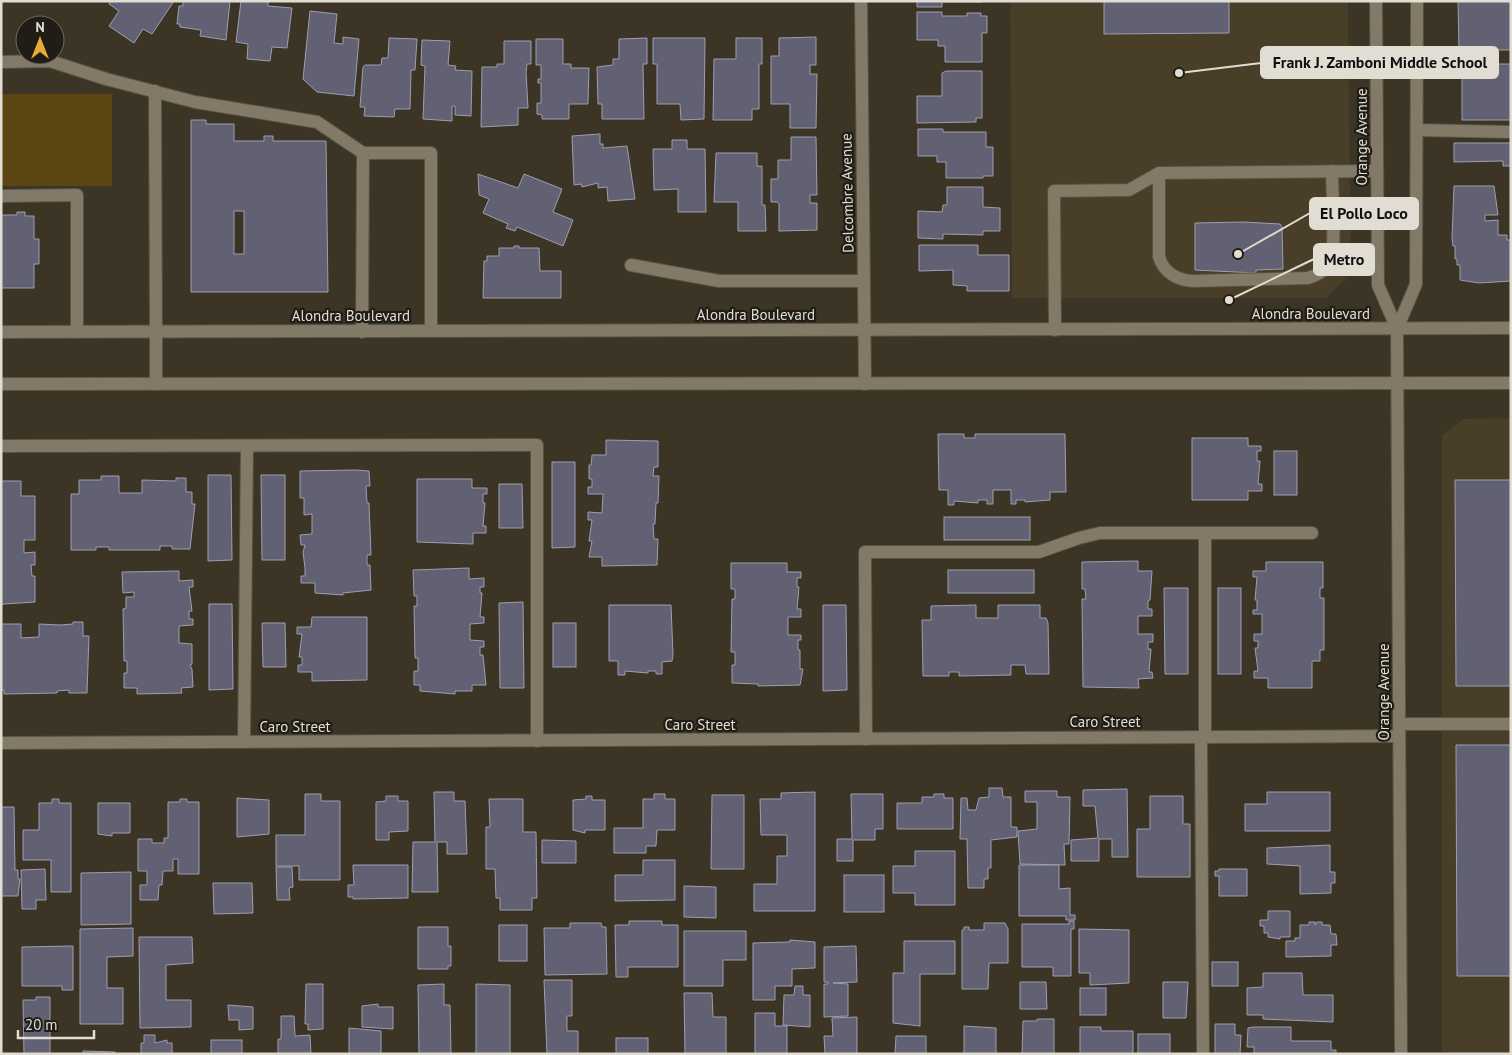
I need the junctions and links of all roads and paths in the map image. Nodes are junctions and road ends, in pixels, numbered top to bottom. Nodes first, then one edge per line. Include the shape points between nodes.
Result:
1 (861, 1) edge
2 (1376, 1) edge
3 (1417, 1) edge
4 (1, 62) edge
5 (155, 91) junction
6 (1417, 130) junction
7 (1511, 132) edge
8 (363, 154) junction
9 (1332, 171) junction
10 (1377, 171) junction
11 (1159, 173) junction
12 (3, 196) dead end
13 (631, 265) dead end
14 (864, 281) junction
15 (1511, 328) edge
16 (1397, 329) junction
17 (864, 330) junction
18 (1055, 330) junction
19 (432, 331) junction
20 (1, 332) edge
21 (77, 332) junction
22 (156, 332) junction
23 (362, 332) junction
24 (1511, 383) edge
25 (1, 384) edge
26 (156, 384) junction
27 (865, 384) junction
28 (1398, 384) junction
29 (1, 446) edge
30 (247, 446) junction
31 (1205, 534) junction
32 (1312, 534) dead end
33 (1511, 724) edge
34 (1399, 730) junction
35 (1203, 737) junction
36 (866, 739) junction
37 (537, 741) junction
38 (244, 742) junction
39 (1, 743) edge
40 (1202, 1054) edge
41 (1401, 1054) edge

1 - 14 street, Delcombre Avenue
2 - 10 street, Orange Avenue
3 - 6 street, Orange Avenue
4 - 5 street via 50,62
5 - 8 street via 195,102 317,122
5 - 22 street
6 - 7 street
6 - 16 street, Orange Avenue via 1416,284
8 - 19 street via 431,153
8 - 23 street
9 - 10 street
9 - 11 street
9 - 11 street via 1332,250 1326,267 1318,275 1308,278 1193,281 1175,277 1161,264
10 - 16 street, Orange Avenue via 1378,285
11 - 18 street via 1129,190 1054,192
12 - 21 street via 76,195
13 - 14 street via 719,281
14 - 17 street, Delcombre Avenue
15 - 16 street, Alondra Boulevard
16 - 18 street, Alondra Boulevard
16 - 28 street, Orange Avenue
17 - 18 street, Alondra Boulevard
17 - 19 street, Alondra Boulevard
17 - 27 street, Delcombre Avenue
19 - 23 street, Alondra Boulevard
20 - 21 street, Alondra Boulevard
21 - 22 street, Alondra Boulevard
22 - 23 street, Alondra Boulevard
22 - 26 street
24 - 28 street
25 - 26 street
26 - 27 street
27 - 28 street
28 - 34 street, Orange Avenue
29 - 30 street
30 - 37 street via 537,445
30 - 38 street
31 - 32 street
31 - 35 street
31 - 36 street via 1100,534 1039,552 864,552
33 - 34 street, Caro Street
34 - 35 street, Caro Street
34 - 41 street, Orange Avenue
35 - 36 street, Caro Street
35 - 40 street
36 - 37 street, Caro Street
37 - 38 street, Caro Street
38 - 39 street, Caro Street

